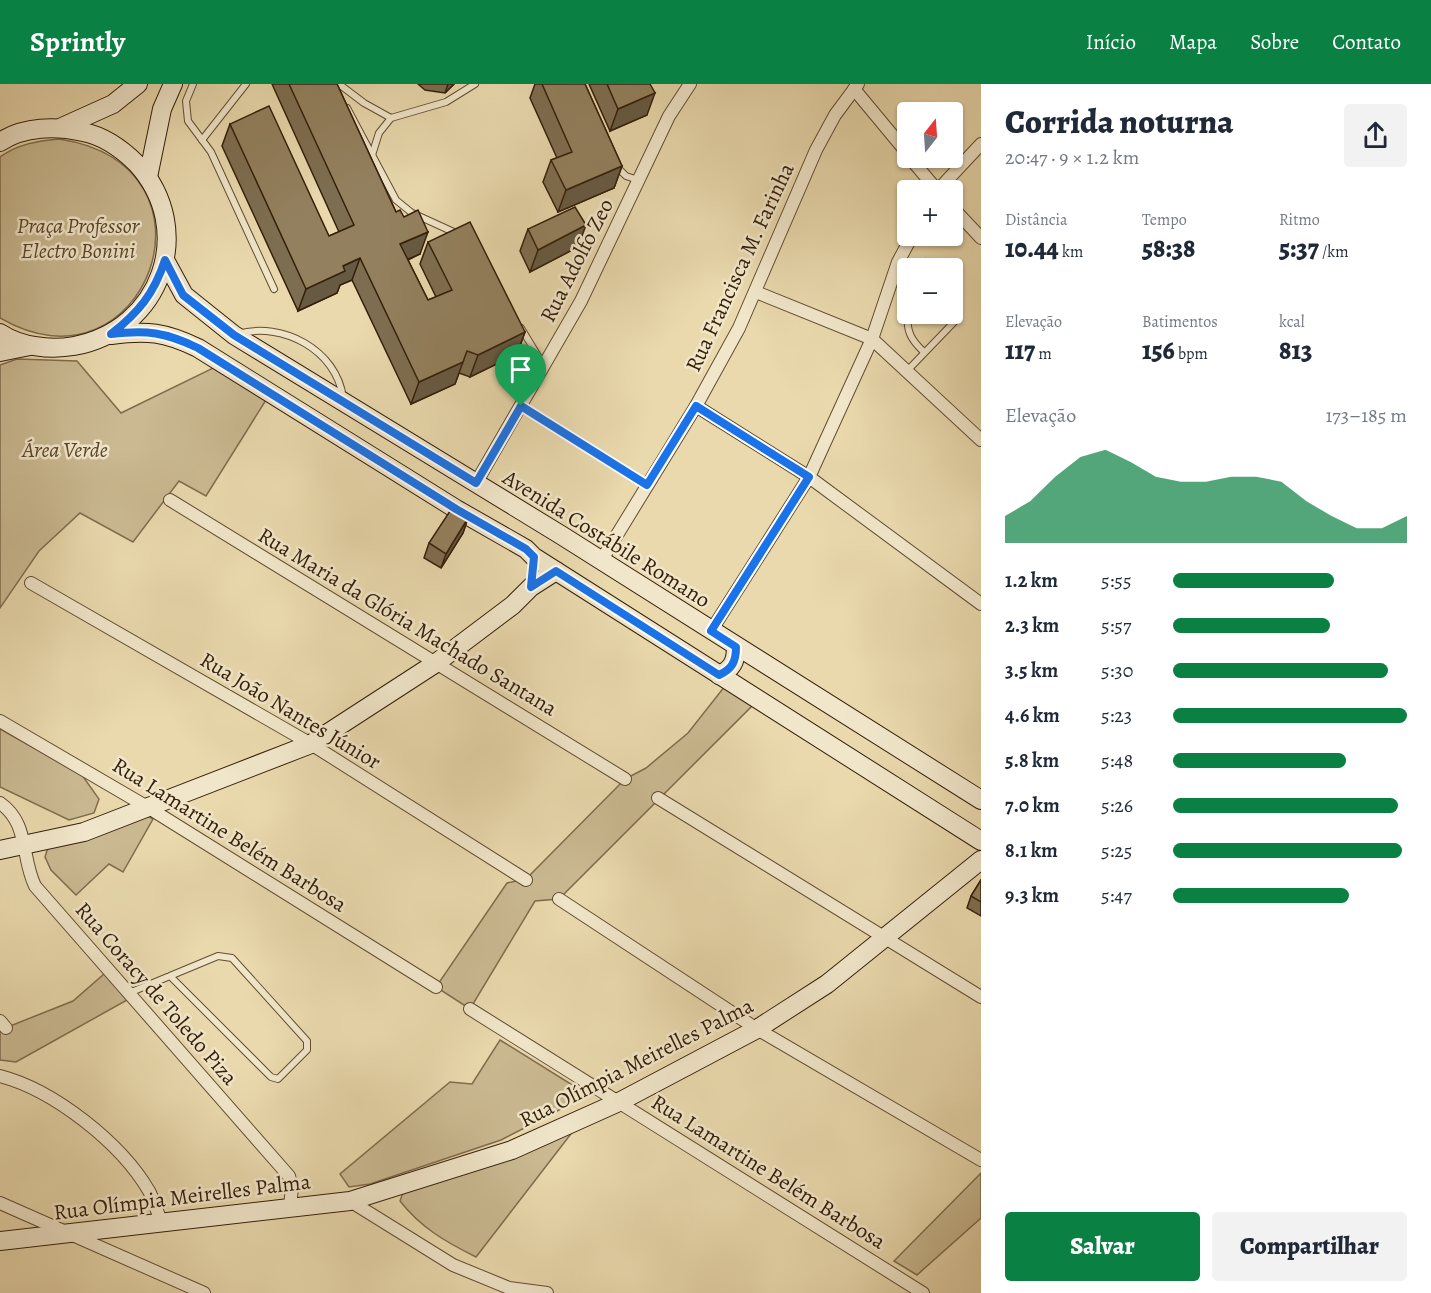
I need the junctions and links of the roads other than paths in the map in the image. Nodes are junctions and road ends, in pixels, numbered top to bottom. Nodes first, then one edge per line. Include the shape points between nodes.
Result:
1 (138, 84) edge
2 (173, 84) edge
3 (193, 84) edge
4 (246, 84) edge
5 (333, 84) edge
6 (339, 84) edge
7 (475, 84) edge
8 (690, 84) edge
9 (856, 86) edge
10 (339, 93) edge
11 (344, 102) edge
12 (392, 118) junction
13 (62, 127) junction
14 (202, 140) junction
15 (897, 140) edge
16 (0, 142) edge
17 (981, 144) edge
18 (372, 155) junction
19 (611, 156) edge
20 (919, 168) edge
21 (148, 177) junction
22 (639, 180) junction
23 (929, 180) edge
24 (947, 180) edge
25 (963, 219) edge
26 (981, 238) edge
27 (467, 240) edge
28 (907, 246) edge
29 (165, 260) junction
30 (274, 289) dead end
31 (756, 292) junction
32 (518, 321) edge
33 (907, 324) edge
34 (952, 324) edge
35 (0, 333) edge
36 (111, 334) junction
37 (234, 335) junction
38 (872, 339) junction
39 (32, 346) junction
40 (0, 352) edge
41 (924, 352) junction
42 (544, 366) junction
43 (907, 372) junction
44 (343, 402) junction
45 (521, 406) junction
46 (696, 406) junction
47 (981, 440) edge
48 (809, 477) junction
49 (476, 483) junction
50 (647, 485) junction
51 (170, 500) dead end
52 (541, 525) junction
53 (530, 553) junction
54 (601, 561) junction
55 (556, 571) junction
56 (31, 583) dead end
57 (531, 587) junction
58 (981, 604) edge
59 (711, 631) junction
60 (736, 647) junction
61 (436, 663) junction
62 (719, 675) junction
63 (0, 721) edge
64 (311, 744) junction
65 (625, 779) dead end
66 (980, 796) edge
67 (658, 798) dead end
68 (0, 803) edge
69 (149, 808) junction
70 (980, 837) edge
71 (26, 847) junction
72 (0, 850) edge
73 (981, 860) edge
74 (964, 871) junction
75 (526, 879) dead end
76 (559, 899) dead end
77 (886, 939) junction
78 (170, 976) junction
79 (436, 987) dead end
80 (128, 993) junction
81 (981, 997) edge
82 (470, 1009) dead end
83 (757, 1029) junction
84 (0, 1076) edge
85 (619, 1102) junction
86 (981, 1160) edge
87 (350, 1201) junction
88 (0, 1203) edge
89 (290, 1206) junction
90 (161, 1221) junction
91 (72, 1233) junction
92 (0, 1241) edge
93 (204, 1293) edge
94 (547, 1293) edge
95 (923, 1293) edge

1 - 13 main road via 113,104
2 - 21 main road via 162,109
3 - 14 lane via 185,111
4 - 14 lane
5 - 10 lane
6 - 12 lane
7 - 12 lane via 446,102
8 - 22 street, Rua Adolfo Zeo via 669,116
9 - 15 street
9 - 31 street, Rua Francisca M. Farinha via 816,150
11 - 18 lane
12 - 18 lane via 379,133
13 - 16 main road via 32,129
13 - 21 main road via 96,135 125,152
14 - 30 lane
17 - 24 street
18 - 27 lane via 396,200 412,213
19 - 22 lane via 620,172
20 - 23 street
21 - 29 main road via 165,217
22 - 42 street, Rua Adolfo Zeo
25 - 26 street
28 - 38 street
29 - 36 main road via 148,300
29 - 37 main road, Avenida Costábile Romano via 183,295
31 - 38 street
31 - 46 street, Rua Francisca M. Farinha
32 - 42 lane
33 - 41 lane via 910,339
34 - 41 lane
35 - 39 main road
36 - 39 main road via 91,343 62,348
36 - 53 main road via 159,332 198,348
37 - 44 main road, Avenida Costábile Romano
37 - 44 lane via 258,329 276,331 309,346 335,371
38 - 43 street
38 - 48 street
39 - 40 main road
41 - 43 lane
42 - 45 street, Rua Adolfo Zeo
43 - 47 street
44 - 49 main road, Avenida Costábile Romano
45 - 49 street, Rua Adolfo Zeo
45 - 50 lane
46 - 48 street
46 - 50 street, Rua Francisca M. Farinha
48 - 58 street
48 - 59 street
49 - 52 main road, Avenida Costábile Romano
50 - 54 street, Rua Francisca M. Farinha
51 - 61 street, Rua Maria da Glória Machado Santana
52 - 53 main road via 527,534
52 - 54 main road, Avenida Costábile Romano
53 - 55 main road
53 - 57 main road
54 - 59 main road, Avenida Costábile Romano
55 - 57 main road
55 - 62 main road
56 - 64 street, Rua João Nantes Júnior
57 - 61 main road
59 - 60 main road, Avenida Costábile Romano
60 - 62 main road via 731,667
60 - 66 main road, Avenida Costábile Romano
61 - 64 main road
61 - 65 street, Rua Maria da Glória Machado Santana
62 - 70 main road
63 - 69 street, Rua Lamartine Belém Barbosa
64 - 69 main road
64 - 75 street, Rua João Nantes Júnior
67 - 77 street
68 - 71 street, Rua Coracy de Toledo Piza via 17,819
69 - 71 main road via 84,832
69 - 79 street, Rua Lamartine Belém Barbosa
70 - 74 main road, Rua Olímpia Meirelles Palma
71 - 72 main road
71 - 80 street, Rua Coracy de Toledo Piza via 28,872 35,886
73 - 74 main road, Rua Olímpia Meirelles Palma
74 - 77 main road, Rua Olímpia Meirelles Palma
76 - 83 street
77 - 81 street
77 - 83 main road, Rua Olímpia Meirelles Palma via 827,984
78 - 78 lane via 218,956 232,958 307,1041 307,1050 278,1079 271,1077
78 - 80 lane
80 - 89 street, Rua Coracy de Toledo Piza via 289,1176
82 - 85 street, Rua Lamartine Belém Barbosa
83 - 85 main road, Rua Olímpia Meirelles Palma
83 - 86 street
84 - 90 street via 39,1091 106,1140 150,1192
85 - 87 main road, Rua Olímpia Meirelles Palma via 512,1150
85 - 95 street, Rua Lamartine Belém Barbosa
87 - 89 main road, Rua Olímpia Meirelles Palma
87 - 94 street via 453,1265 509,1288
88 - 91 street
89 - 90 main road, Rua Olímpia Meirelles Palma
90 - 91 main road, Rua Olímpia Meirelles Palma
91 - 92 main road, Rua Olímpia Meirelles Palma
91 - 93 street

